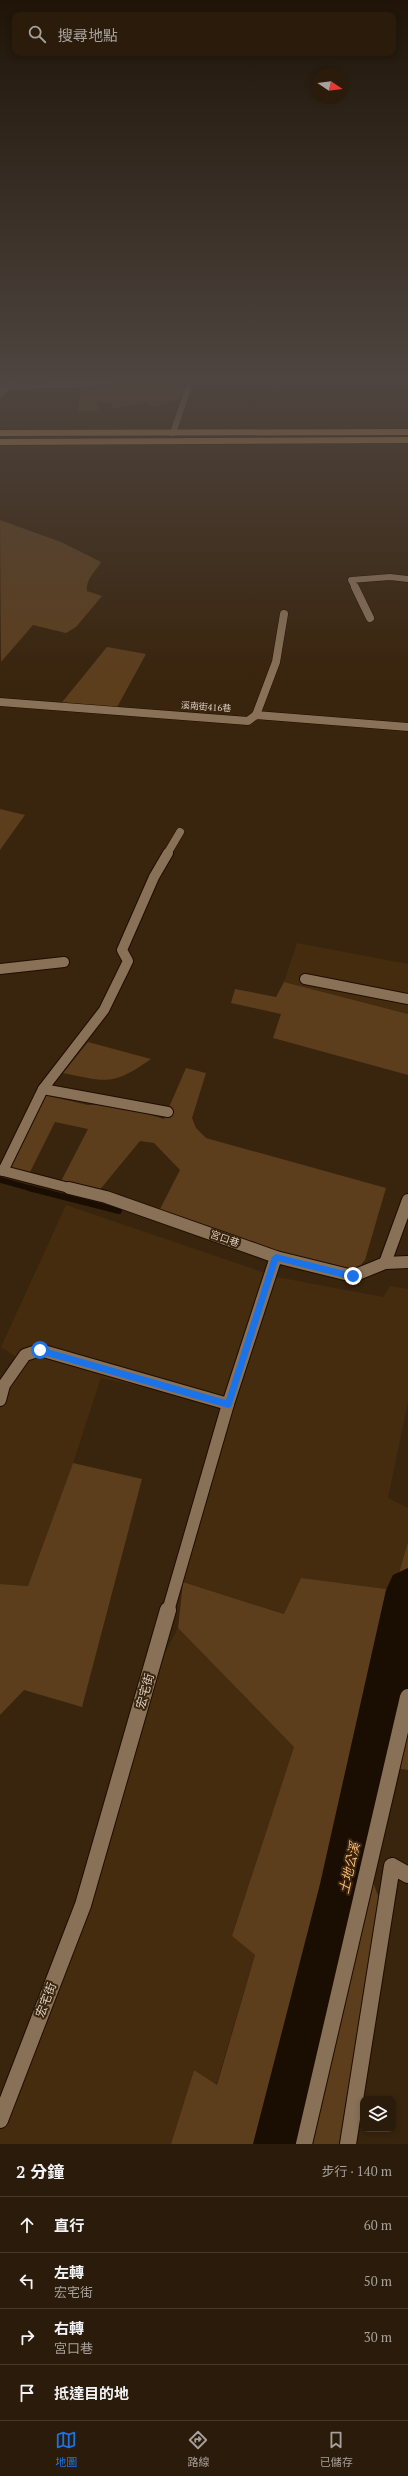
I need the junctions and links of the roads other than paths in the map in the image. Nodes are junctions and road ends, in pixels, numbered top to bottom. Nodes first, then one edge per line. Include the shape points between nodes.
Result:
1 (408, 579) edge
2 (284, 614) dead end
3 (370, 618) dead end
4 (0, 702) edge
5 (256, 715) junction
6 (408, 727) edge
7 (180, 832) dead end
8 (64, 962) dead end
9 (0, 969) edge
10 (305, 979) dead end
11 (408, 999) edge
12 (43, 1089) junction
13 (168, 1112) dead end
14 (1, 1171) edge
15 (408, 1200) edge
16 (276, 1257) junction
17 (385, 1262) junction
18 (408, 1262) edge
19 (2, 1384) edge
20 (0, 1400) edge
21 (228, 1404) junction
22 (408, 1697) edge
23 (408, 1875) edge
24 (0, 2120) edge
25 (304, 2144) edge
26 (348, 2144) edge

1 - 3 street via 390,577 351,580
2 - 5 street via 276,662
4 - 5 street, 溪南街416巷 via 248,721
5 - 6 street, 溪南街416巷
7 - 12 street via 154,877 122,950 128,961 104,1010
8 - 9 street
10 - 11 street
12 - 13 street
12 - 14 street
14 - 16 street, 宮口巷 via 106,1197 251,1246
15 - 17 street
16 - 17 street, 宮口巷 via 353,1276
16 - 21 street, 宏宅街
17 - 18 street
19 - 20 street
19 - 21 street via 25,1355 40,1350
21 - 24 street, 宏宅街 via 83,1905
22 - 25 street
23 - 26 street via 392,1866

